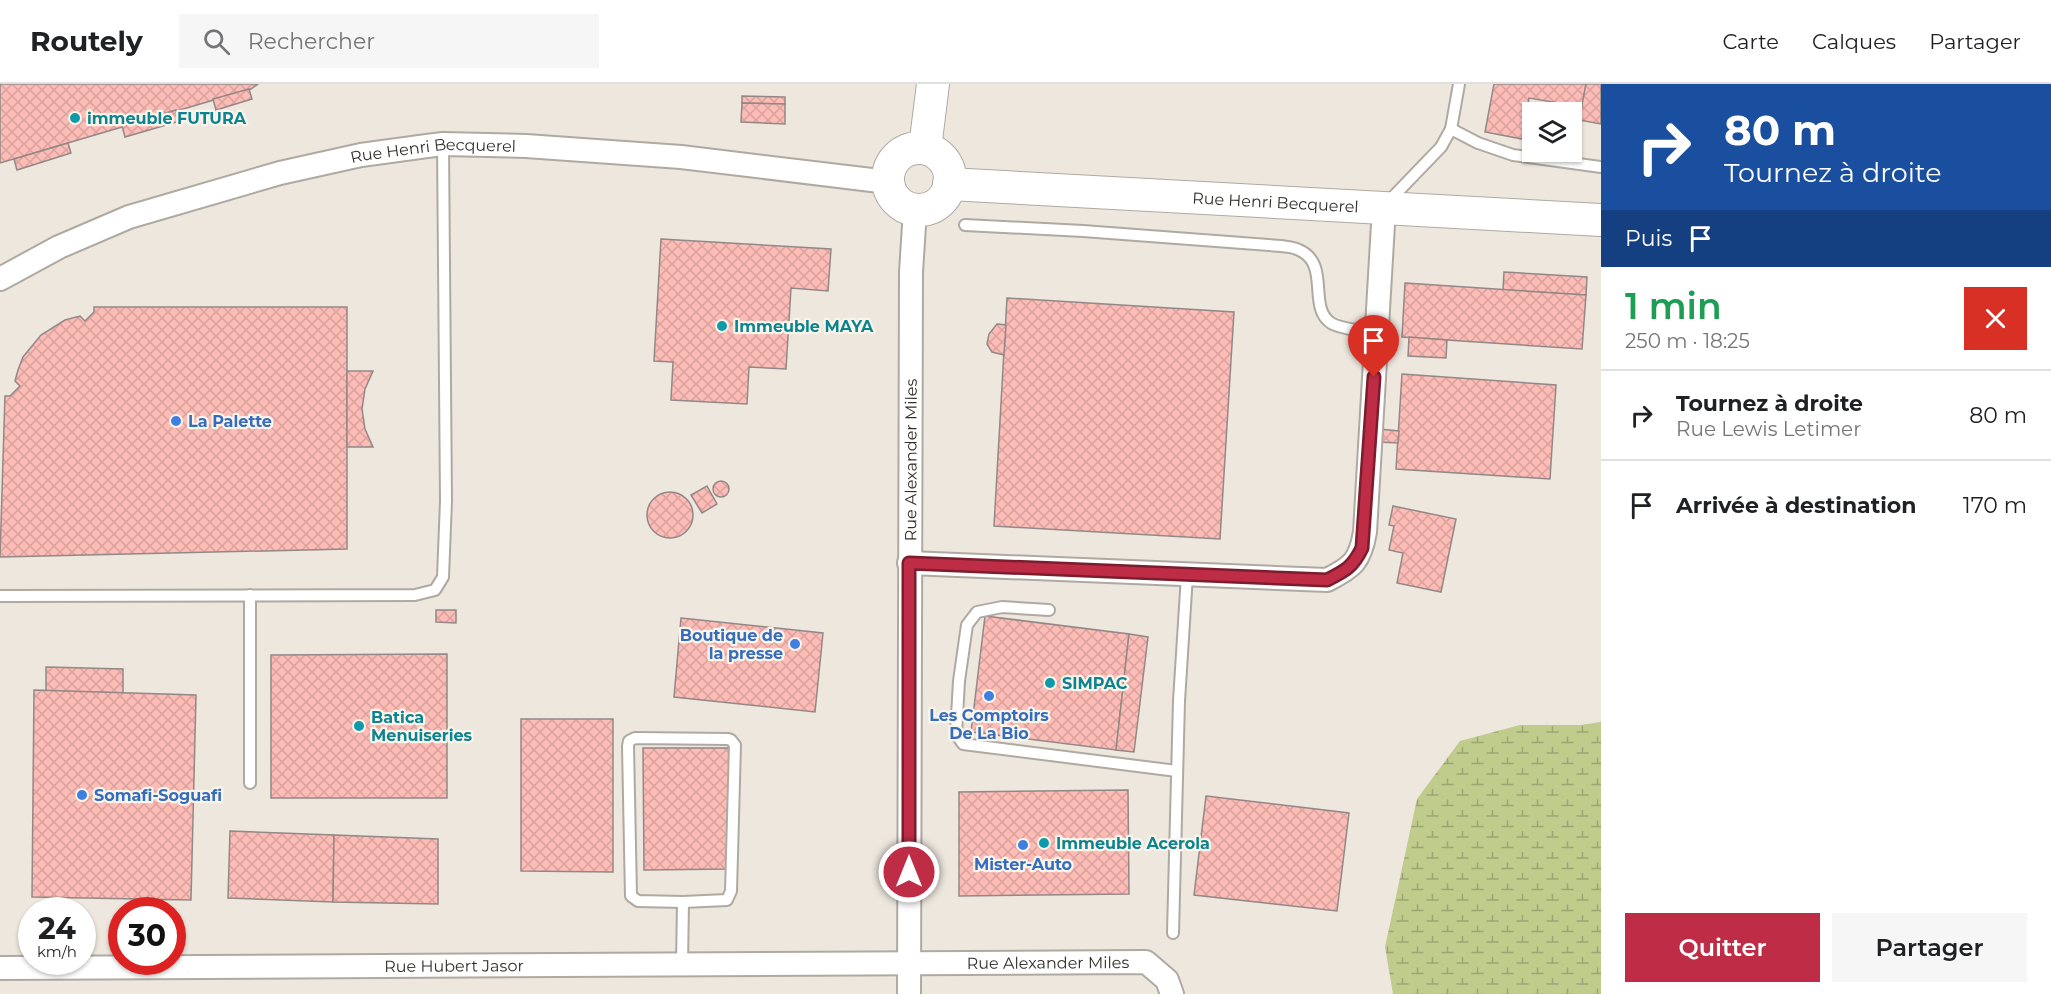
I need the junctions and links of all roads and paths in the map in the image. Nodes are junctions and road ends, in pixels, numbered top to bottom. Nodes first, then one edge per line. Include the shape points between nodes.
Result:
1 (933, 84) edge
2 (1459, 84) edge
3 (1451, 129) junction
4 (443, 144) junction
5 (925, 148) junction
6 (1601, 167) edge
7 (888, 182) junction
8 (949, 184) junction
9 (1384, 207) junction
10 (915, 210) junction
11 (1601, 220) edge
12 (965, 225) dead end
13 (0, 279) edge
14 (1376, 333) junction
15 (909, 563) junction
16 (1187, 574) junction
17 (250, 595) junction
18 (0, 596) edge
19 (1049, 610) dead end
20 (1177, 771) junction
21 (250, 783) dead end
22 (683, 902) junction
23 (1173, 933) dead end
24 (909, 963) junction
25 (682, 964) junction
26 (0, 968) edge
27 (909, 994) edge
28 (1172, 994) edge

1 - 5 street
2 - 3 lane
3 - 6 lane via 1513,155
3 - 9 lane via 1441,147
4 - 7 street, Rue Henri Becquerel via 681,158
4 - 13 street, Rue Henri Becquerel via 361,155 280,173 129,217 59,247
4 - 17 lane via 446,501 441,583 423,594
5 - 7 street via 898,156
5 - 8 street via 946,165
7 - 10 street via 896,201
8 - 9 street, Rue Henri Becquerel
8 - 10 street via 941,201
9 - 11 street, Rue Henri Becquerel
9 - 14 street
10 - 15 street, Rue Alexander Miles
12 - 14 lane via 1298,249 1310,257 1316,268 1323,315 1331,323
14 - 16 street via 1365,532 1355,563 1327,580
15 - 16 street
15 - 24 street, Rue Alexander Miles
16 - 20 lane
17 - 18 lane
17 - 21 lane
19 - 20 lane via 1002,607 977,612 967,625 956,734 963,744
20 - 23 lane
22 - 22 lane via 722,901 730,896 735,745 732,740 631,739 631,896 638,901
22 - 25 lane
24 - 25 street, Rue Hubert Jasor
24 - 27 street, Rue Alexander Miles
24 - 28 street, Rue Alexander Miles via 1146,962 1167,980
25 - 26 street, Rue Hubert Jasor

